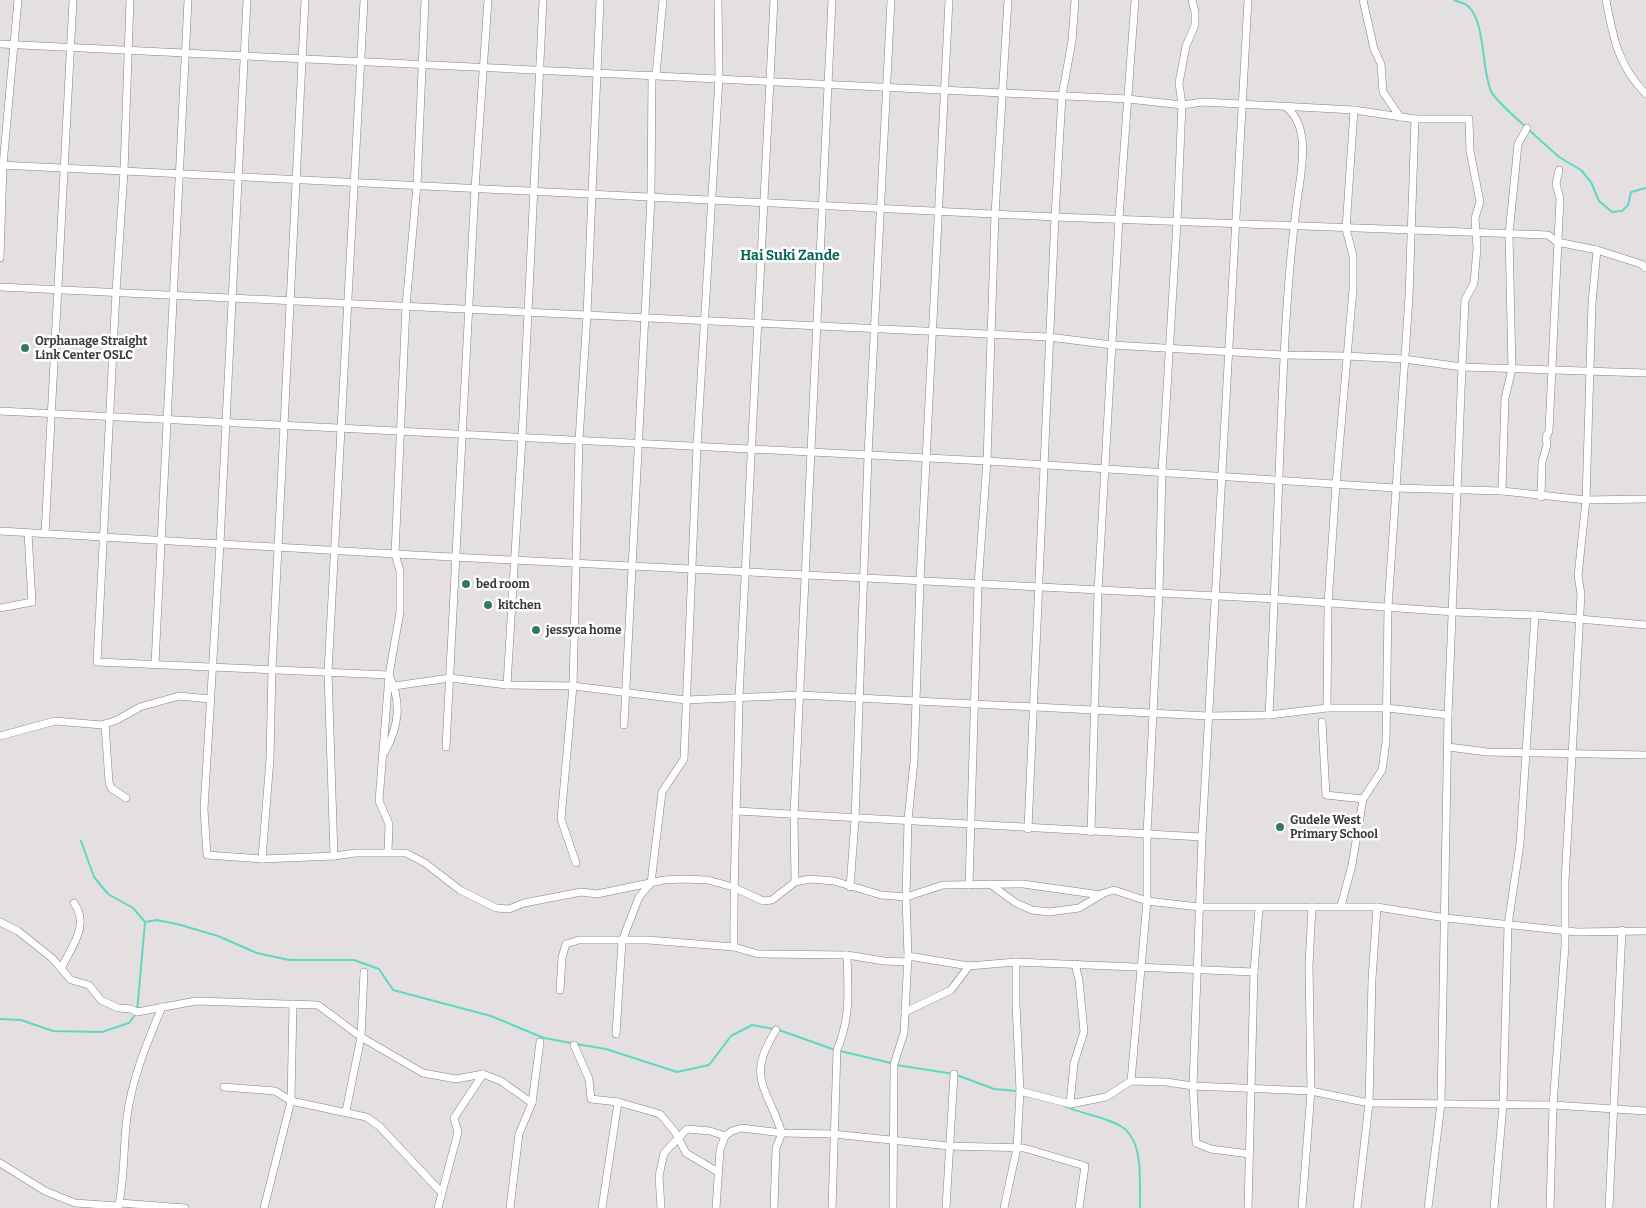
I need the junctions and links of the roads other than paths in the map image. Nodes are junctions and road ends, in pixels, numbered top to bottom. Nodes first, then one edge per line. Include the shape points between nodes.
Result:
1 (18, 0) edge
2 (73, 0) edge
3 (130, 0) edge
4 (188, 0) edge
5 (247, 0) edge
6 (305, 0) edge
7 (364, 0) edge
8 (425, 0) edge
9 (488, 0) edge
10 (543, 0) edge
11 (600, 0) edge
12 (663, 0) edge
13 (718, 0) edge
14 (774, 0) edge
15 (832, 0) edge
16 (891, 0) edge
17 (949, 0) edge
18 (1008, 0) edge
19 (1135, 0) edge
20 (1192, 0) edge
21 (1248, 0) edge
22 (1363, 0) edge
23 (1606, 0) edge
24 (1074, 2) edge
25 (0, 44) edge
26 (12, 45) junction
27 (69, 46) junction
28 (128, 49) junction
29 (186, 52) junction
30 (244, 55) junction
31 (302, 58) junction
32 (360, 61) junction
33 (424, 64) junction
34 (482, 66) junction
35 (540, 70) junction
36 (598, 73) junction
37 (654, 75) junction
38 (719, 78) junction
39 (769, 81) junction
40 (829, 84) junction
41 (886, 87) junction
42 (944, 90) junction
43 (1003, 93) junction
44 (1646, 94) edge
45 (1062, 96) junction
46 (1128, 99) junction
47 (1241, 104) junction
48 (1182, 105) junction
49 (1286, 107) junction
50 (1354, 110) junction
51 (1400, 117) junction
52 (1415, 119) junction
53 (1527, 128) dead end
54 (2, 165) edge
55 (63, 168) junction
56 (1559, 170) dead end
57 (124, 171) junction
58 (180, 174) junction
59 (238, 176) junction
60 (296, 179) junction
61 (354, 182) junction
62 (417, 185) junction
63 (475, 188) junction
64 (534, 191) junction
65 (591, 194) junction
66 (651, 197) junction
67 (710, 200) junction
68 (764, 203) junction
69 (823, 206) junction
70 (881, 208) junction
71 (937, 211) junction
72 (995, 214) junction
73 (1056, 217) junction
74 (1119, 218) junction
75 (1177, 222) junction
76 (1236, 224) junction
77 (1294, 227) junction
78 (1346, 229) junction
79 (1410, 230) junction
80 (1475, 234) junction
81 (1509, 234) junction
82 (1557, 242) junction
83 (1596, 250) junction
84 (0, 258) edge
85 (1646, 268) edge
86 (0, 287) edge
87 (57, 289) junction
88 (116, 292) junction
89 (174, 295) junction
90 (232, 298) junction
91 (290, 301) junction
92 (348, 303) junction
93 (406, 306) junction
94 (468, 309) junction
95 (527, 312) junction
96 (587, 315) junction
97 (644, 318) junction
98 (705, 321) junction
99 (757, 323) junction
100 (816, 326) junction
101 (876, 329) junction
102 (931, 332) junction
103 (991, 334) junction
104 (1049, 337) junction
105 (1112, 345) junction
106 (1168, 348) junction
107 (1228, 352) junction
108 (1284, 355) junction
109 (1346, 356) junction
110 (1404, 359) junction
111 (1462, 367) junction
112 (1512, 369) junction
113 (1551, 370) junction
114 (1590, 371) junction
115 (1646, 373) edge
116 (0, 411) edge
117 (51, 412) junction
118 (110, 415) junction
119 (168, 418) junction
120 (226, 422) junction
121 (284, 424) junction
122 (342, 428) junction
123 (401, 432) junction
124 (464, 434) junction
125 (522, 437) junction
126 (579, 440) junction
127 (638, 443) junction
128 (697, 446) junction
129 (752, 449) junction
130 (810, 452) junction
131 (868, 455) junction
132 (926, 458) junction
133 (987, 461) junction
134 (1045, 465) junction
135 (1106, 469) junction
136 (1162, 472) junction
137 (1221, 476) junction
138 (1279, 480) junction
139 (1336, 484) junction
140 (1395, 488) junction
141 (1459, 489) junction
142 (1502, 491) junction
143 (1541, 496) junction
144 (1586, 500) junction
145 (1646, 500) edge
146 (0, 531) edge
147 (28, 533) junction
148 (45, 534) junction
149 (103, 537) junction
150 (161, 540) junction
151 (220, 543) junction
152 (278, 546) junction
153 (336, 550) junction
154 (395, 554) junction
155 (456, 556) junction
156 (514, 559) junction
157 (576, 563) junction
158 (633, 566) junction
159 (691, 568) junction
160 (744, 572) junction
161 (806, 575) junction
162 (864, 579) junction
163 (920, 581) junction
164 (978, 584) junction
165 (1040, 588) junction
166 (1098, 591) junction
167 (1159, 594) junction
168 (1216, 597) junction
169 (1275, 599) junction
170 (1328, 604) junction
171 (1388, 607) junction
172 (0, 608) edge
173 (1454, 612) junction
174 (1535, 615) junction
175 (1579, 620) junction
176 (1646, 625) edge
177 (155, 664) junction
178 (211, 666) junction
179 (272, 669) junction
180 (328, 672) junction
181 (388, 675) junction
182 (450, 678) junction
183 (507, 685) junction
184 (394, 686) junction
185 (572, 686) junction
186 (627, 693) junction
187 (800, 695) junction
188 (739, 697) junction
189 (860, 697) junction
190 (210, 699) junction
191 (686, 700) junction
192 (915, 701) junction
193 (976, 703) junction
194 (1034, 707) junction
195 (1327, 708) junction
196 (1387, 708) junction
197 (1096, 711) junction
198 (1153, 713) junction
199 (1269, 715) junction
200 (1448, 715) junction
201 (1208, 716) junction
202 (1322, 722) dead end
203 (105, 724) junction
204 (624, 725) dead end
205 (0, 736) edge
206 (446, 747) dead end
207 (1448, 747) junction
208 (384, 752) junction
209 (1526, 752) junction
210 (1572, 754) junction
211 (1646, 755) edge
212 (126, 798) dead end
213 (1363, 798) junction
214 (736, 811) junction
215 (794, 815) junction
216 (855, 820) junction
217 (908, 820) junction
218 (971, 825) junction
219 (1028, 829) junction
220 (1091, 832) junction
221 (1146, 834) junction
222 (1202, 837) junction
223 (388, 852) junction
224 (334, 856) junction
225 (262, 858) junction
226 (576, 863) dead end
227 (795, 882) junction
228 (652, 883) junction
229 (990, 884) junction
230 (969, 885) junction
231 (850, 886) junction
232 (733, 887) junction
233 (1101, 895) junction
234 (906, 897) junction
235 (1147, 901) junction
236 (74, 903) dead end
237 (1341, 906) junction
238 (1199, 907) junction
239 (1312, 907) junction
240 (1377, 907) junction
241 (1259, 908) junction
242 (1446, 918) junction
243 (0, 922) edge
244 (1508, 925) junction
245 (1646, 925) edge
246 (1564, 930) junction
247 (1622, 930) junction
248 (1646, 931) edge
249 (622, 941) junction
250 (734, 947) junction
251 (848, 955) junction
252 (908, 959) junction
253 (1016, 962) junction
254 (1075, 964) junction
255 (969, 966) junction
256 (1141, 966) junction
257 (62, 967) junction
258 (1198, 968) junction
259 (364, 972) dead end
260 (1254, 972) junction
261 (560, 990) dead end
262 (293, 1004) junction
263 (162, 1008) junction
264 (904, 1012) junction
265 (776, 1030) dead end
266 (616, 1034) dead end
267 (361, 1037) junction
268 (540, 1042) dead end
269 (574, 1044) dead end
270 (483, 1074) junction
271 (954, 1074) dead end
272 (1131, 1081) junction
273 (1193, 1086) junction
274 (224, 1087) dead end
275 (1250, 1089) junction
276 (1020, 1091) junction
277 (1310, 1091) junction
278 (290, 1101) junction
279 (618, 1102) junction
280 (532, 1103) junction
281 (1369, 1103) junction
282 (1070, 1104) junction
283 (1441, 1104) junction
284 (1503, 1105) junction
285 (1553, 1106) junction
286 (1613, 1108) junction
287 (346, 1111) junction
288 (1646, 1111) edge
289 (782, 1133) junction
290 (833, 1134) junction
291 (724, 1136) junction
292 (678, 1138) junction
293 (894, 1140) junction
294 (949, 1146) junction
295 (1017, 1148) junction
296 (1249, 1154) junction
297 (0, 1163) edge
298 (718, 1172) junction
299 (441, 1192) junction
300 (119, 1206) edge
301 (185, 1208) edge
302 (264, 1208) edge
303 (438, 1208) edge
304 (510, 1208) edge
305 (602, 1208) edge
306 (661, 1208) edge
307 (716, 1208) edge
308 (774, 1208) edge
309 (832, 1208) edge
310 (893, 1208) edge
311 (946, 1208) edge
312 (1004, 1208) edge
313 (1078, 1208) edge
314 (1248, 1208) edge
315 (1302, 1208) edge
316 (1357, 1208) edge
317 (1428, 1208) edge
318 (1494, 1208) edge
319 (1550, 1208) edge
320 (1609, 1208) edge

1 - 26 street
2 - 27 street
3 - 28 street
4 - 29 street
5 - 30 street
6 - 31 street
7 - 32 street
8 - 33 street
9 - 34 street
10 - 35 street
11 - 36 street
12 - 37 street
13 - 38 street
14 - 39 street
15 - 40 street
16 - 41 street
17 - 42 street
18 - 43 street
19 - 46 street
20 - 48 street via 1195,25 1181,66
21 - 47 street
22 - 51 street via 1374,49 1381,64 1383,92
23 - 44 street via 1612,36 1621,59 1634,82
24 - 45 street via 1072,41
25 - 26 street
26 - 27 street
26 - 54 street
27 - 28 street
27 - 55 street
28 - 29 street
28 - 57 street
29 - 30 street
29 - 58 street
30 - 31 street
30 - 59 street
31 - 32 street
31 - 60 street
32 - 33 street
32 - 61 street
33 - 34 street
33 - 62 street
34 - 35 street
34 - 63 street
35 - 36 street
35 - 64 street
36 - 37 street
36 - 65 street
37 - 38 street
37 - 66 street
38 - 39 street
38 - 67 street
39 - 40 street
39 - 68 street
40 - 41 street
40 - 69 street
41 - 42 street
41 - 70 street
42 - 43 street
42 - 71 street
43 - 45 street
43 - 72 street
45 - 46 street
45 - 73 street
46 - 48 street
46 - 74 street
47 - 48 street via 1203,102
47 - 49 street
47 - 76 street
48 - 75 street
49 - 50 street
49 - 77 street via 1300,122 1303,153
50 - 51 street
50 - 78 street
51 - 52 street
52 - 79 street
52 - 80 street via 1469,118 1470,151 1480,202 1474,218
53 - 81 street via 1518,144
54 - 55 street
54 - 84 street
55 - 57 street
55 - 87 street
56 - 82 street via 1556,184 1560,199
57 - 58 street
57 - 88 street
58 - 59 street
58 - 89 street
59 - 60 street
59 - 90 street
60 - 61 street
60 - 91 street
61 - 62 street
61 - 92 street
62 - 63 street
62 - 93 street
63 - 64 street
63 - 94 street
64 - 65 street
64 - 95 street
65 - 66 street
65 - 96 street
66 - 67 street
66 - 97 street
67 - 68 street
67 - 98 street
68 - 69 street
68 - 99 street
69 - 70 street
69 - 100 street
70 - 71 street
70 - 101 street
71 - 72 street
71 - 102 street
72 - 73 street
72 - 103 street
73 - 74 street
73 - 104 street
74 - 75 street
74 - 105 street
75 - 76 street
75 - 106 street
76 - 77 street
76 - 107 street
77 - 78 street
77 - 108 street
78 - 79 street
78 - 109 street via 1353,256 1353,281
79 - 80 street
79 - 110 street
80 - 81 street
80 - 111 street via 1476,267 1474,283 1465,300
81 - 82 street via 1548,235
81 - 112 street
82 - 83 street
82 - 113 street
83 - 85 street
83 - 114 street
86 - 87 street
87 - 88 street
87 - 117 street
88 - 89 street
88 - 118 street
89 - 90 street
89 - 119 street
90 - 91 street
90 - 120 street
91 - 92 street
91 - 121 street
92 - 93 street
92 - 122 street
93 - 94 street
93 - 123 street
94 - 95 street
94 - 124 street
95 - 96 street
95 - 125 street
96 - 97 street
96 - 126 street
97 - 98 street
97 - 127 street
98 - 99 street
98 - 128 street
99 - 100 street
99 - 129 street
100 - 101 street
100 - 130 street
101 - 102 street
101 - 131 street
102 - 103 street
102 - 132 street
103 - 104 street
103 - 133 street
104 - 105 street
104 - 134 street
105 - 106 street
105 - 135 street
106 - 107 street
106 - 136 street
107 - 108 street
107 - 137 street
108 - 109 street
108 - 138 street
109 - 110 street
109 - 139 street
110 - 111 street
110 - 140 street
111 - 112 street
111 - 141 street
112 - 113 street
112 - 142 street via 1506,398
113 - 114 street
113 - 143 street via 1549,431 1542,462
114 - 115 street
114 - 144 street
116 - 117 street
117 - 118 street
117 - 148 street
118 - 119 street
118 - 149 street
119 - 120 street
119 - 150 street
120 - 121 street
120 - 151 street
121 - 122 street
121 - 152 street
122 - 123 street
122 - 153 street
123 - 124 street
123 - 154 street
124 - 125 street
124 - 155 street
125 - 126 street
125 - 156 street
126 - 127 street
126 - 157 street
127 - 128 street
127 - 158 street
128 - 129 street
128 - 159 street
129 - 130 street
129 - 160 street
130 - 131 street
130 - 161 street
131 - 132 street
131 - 162 street
132 - 133 street
132 - 163 street
133 - 134 street
133 - 164 street
134 - 135 street
134 - 165 street
135 - 136 street
135 - 166 street
136 - 137 street
136 - 167 street
137 - 138 street
137 - 168 street
138 - 139 street
138 - 169 street
139 - 140 street
139 - 170 street
140 - 141 street
140 - 171 street
141 - 142 street
141 - 173 street
142 - 143 street
143 - 144 street
144 - 145 street
144 - 175 street via 1578,576 1581,594
146 - 147 street
147 - 148 street
147 - 172 street via 32,602
148 - 149 street
149 - 150 street
149 - 177 street via 97,662
150 - 151 street
150 - 177 street
151 - 152 street
151 - 178 street
152 - 153 street
152 - 179 street
153 - 154 street
153 - 180 street
154 - 155 street
154 - 181 street via 402,586
155 - 156 street
155 - 182 street
156 - 157 street
156 - 183 street
157 - 158 street
157 - 185 street
158 - 159 street
158 - 186 street
159 - 160 street
159 - 191 street
160 - 161 street
160 - 188 street
161 - 162 street
161 - 187 street
162 - 163 street
162 - 189 street
163 - 164 street
163 - 192 street
164 - 165 street
164 - 193 street
165 - 166 street
165 - 194 street
166 - 167 street
166 - 197 street
167 - 168 street
167 - 198 street
168 - 169 street
168 - 201 street
169 - 170 street
169 - 199 street
170 - 171 street
170 - 195 street
171 - 173 street
171 - 196 street
173 - 174 street
173 - 200 street
174 - 175 street
174 - 209 street
175 - 176 street
175 - 210 street
177 - 178 street
178 - 179 street
178 - 190 street
179 - 180 street
179 - 225 street via 270,759
180 - 181 street
180 - 224 street
181 - 184 street
181 - 208 street
182 - 183 street
182 - 184 street
182 - 206 street
183 - 185 street
184 - 208 street via 399,701 397,715
185 - 186 street
185 - 226 street via 561,819
186 - 191 street
186 - 204 street
187 - 188 street
187 - 189 street
187 - 215 street
188 - 191 street
188 - 214 street
189 - 192 street
189 - 216 street
190 - 203 street via 179,696 162,700
190 - 225 street via 204,809 206,855
191 - 228 street via 684,760 662,792
192 - 193 street
192 - 217 street via 914,761
193 - 194 street
193 - 218 street
194 - 197 street
194 - 219 street
195 - 196 street
195 - 199 street
196 - 200 street
196 - 213 street via 1382,770
197 - 198 street
197 - 220 street
198 - 201 street
198 - 221 street
199 - 201 street
200 - 207 street
201 - 222 street
202 - 213 street via 1326,795
203 - 205 street via 55,721
203 - 212 street via 109,782 111,788
207 - 209 street
207 - 242 street
208 - 223 street via 379,801 389,824
209 - 210 street
209 - 244 street via 1520,844
210 - 211 street
210 - 246 street
213 - 237 street via 1352,865
214 - 215 street
214 - 232 street
215 - 216 street
215 - 227 street
216 - 217 street
216 - 231 street
217 - 218 street
217 - 234 street
218 - 219 street
218 - 230 street
219 - 220 street
220 - 221 street
221 - 222 street
221 - 235 street
222 - 238 street
223 - 224 street
223 - 228 street via 406,853 460,890 496,908 580,892 597,894
224 - 225 street
227 - 231 street via 820,879
227 - 232 street via 772,900 763,901
228 - 232 street via 708,880
228 - 249 street via 639,897
229 - 230 street
229 - 233 street via 1023,884
229 - 233 street via 1016,904 1049,912 1079,908
230 - 234 street via 944,885
231 - 234 street via 881,895
232 - 250 street
233 - 235 street via 1114,890
234 - 252 street
235 - 238 street
235 - 256 street
236 - 257 street via 82,918 82,926
237 - 239 street
237 - 240 street
238 - 241 street
238 - 258 street
239 - 241 street
239 - 277 street
240 - 242 street
240 - 281 street
241 - 260 street
242 - 244 street
242 - 283 street
243 - 257 street via 18,931
244 - 246 street
244 - 284 street
245 - 248 street
246 - 247 street
246 - 285 street
247 - 248 street
247 - 286 street
249 - 250 street
249 - 261 street via 579,940 566,944
249 - 266 street
250 - 251 street via 758,954
251 - 252 street via 884,961
251 - 290 street via 849,1005 846,1030 837,1050
252 - 255 street
252 - 264 street
253 - 254 street
253 - 255 street
253 - 276 street
254 - 256 street
254 - 282 street via 1084,1032 1074,1063
255 - 264 street via 951,990
256 - 258 street
256 - 272 street
257 - 263 street via 71,980 89,985 101,1000 118,1008 137,1012
258 - 260 street
258 - 273 street
259 - 267 street
260 - 275 street
262 - 263 street via 196,1001
262 - 267 street via 318,1005
262 - 278 street
263 - 300 street via 134,1084 127,1116
264 - 293 street via 904,1033 894,1064
265 - 289 street via 763,1052 759,1073
267 - 270 street via 431,1075 456,1079
267 - 287 street
268 - 280 street
269 - 279 street via 589,1079 591,1099
270 - 280 street via 500,1081
270 - 299 street via 454,1118 458,1132
271 - 294 street
272 - 273 street
272 - 282 street via 1106,1098
273 - 275 street
273 - 296 street via 1196,1143 1211,1149
274 - 278 street via 275,1092
275 - 277 street
275 - 296 street
276 - 282 street
276 - 295 street
277 - 281 street
277 - 315 street
278 - 287 street
278 - 302 street
279 - 292 street via 660,1114
279 - 305 street
280 - 304 street via 519,1134
281 - 283 street
281 - 316 street
283 - 284 street
283 - 317 street
284 - 285 street
284 - 318 street
285 - 286 street
285 - 319 street
286 - 288 street
286 - 320 street
287 - 299 street via 366,1116 379,1126
289 - 290 street
289 - 291 street via 742,1128
289 - 308 street via 776,1148
290 - 293 street
290 - 309 street
291 - 292 street via 687,1129
291 - 298 street
292 - 298 street via 686,1153
292 - 306 street via 666,1148 661,1162
293 - 294 street
293 - 310 street
294 - 295 street
294 - 311 street
295 - 312 street
295 - 313 street via 1043,1152 1085,1166
296 - 314 street
297 - 300 street via 45,1191 75,1203
298 - 307 street
299 - 303 street
300 - 301 street

